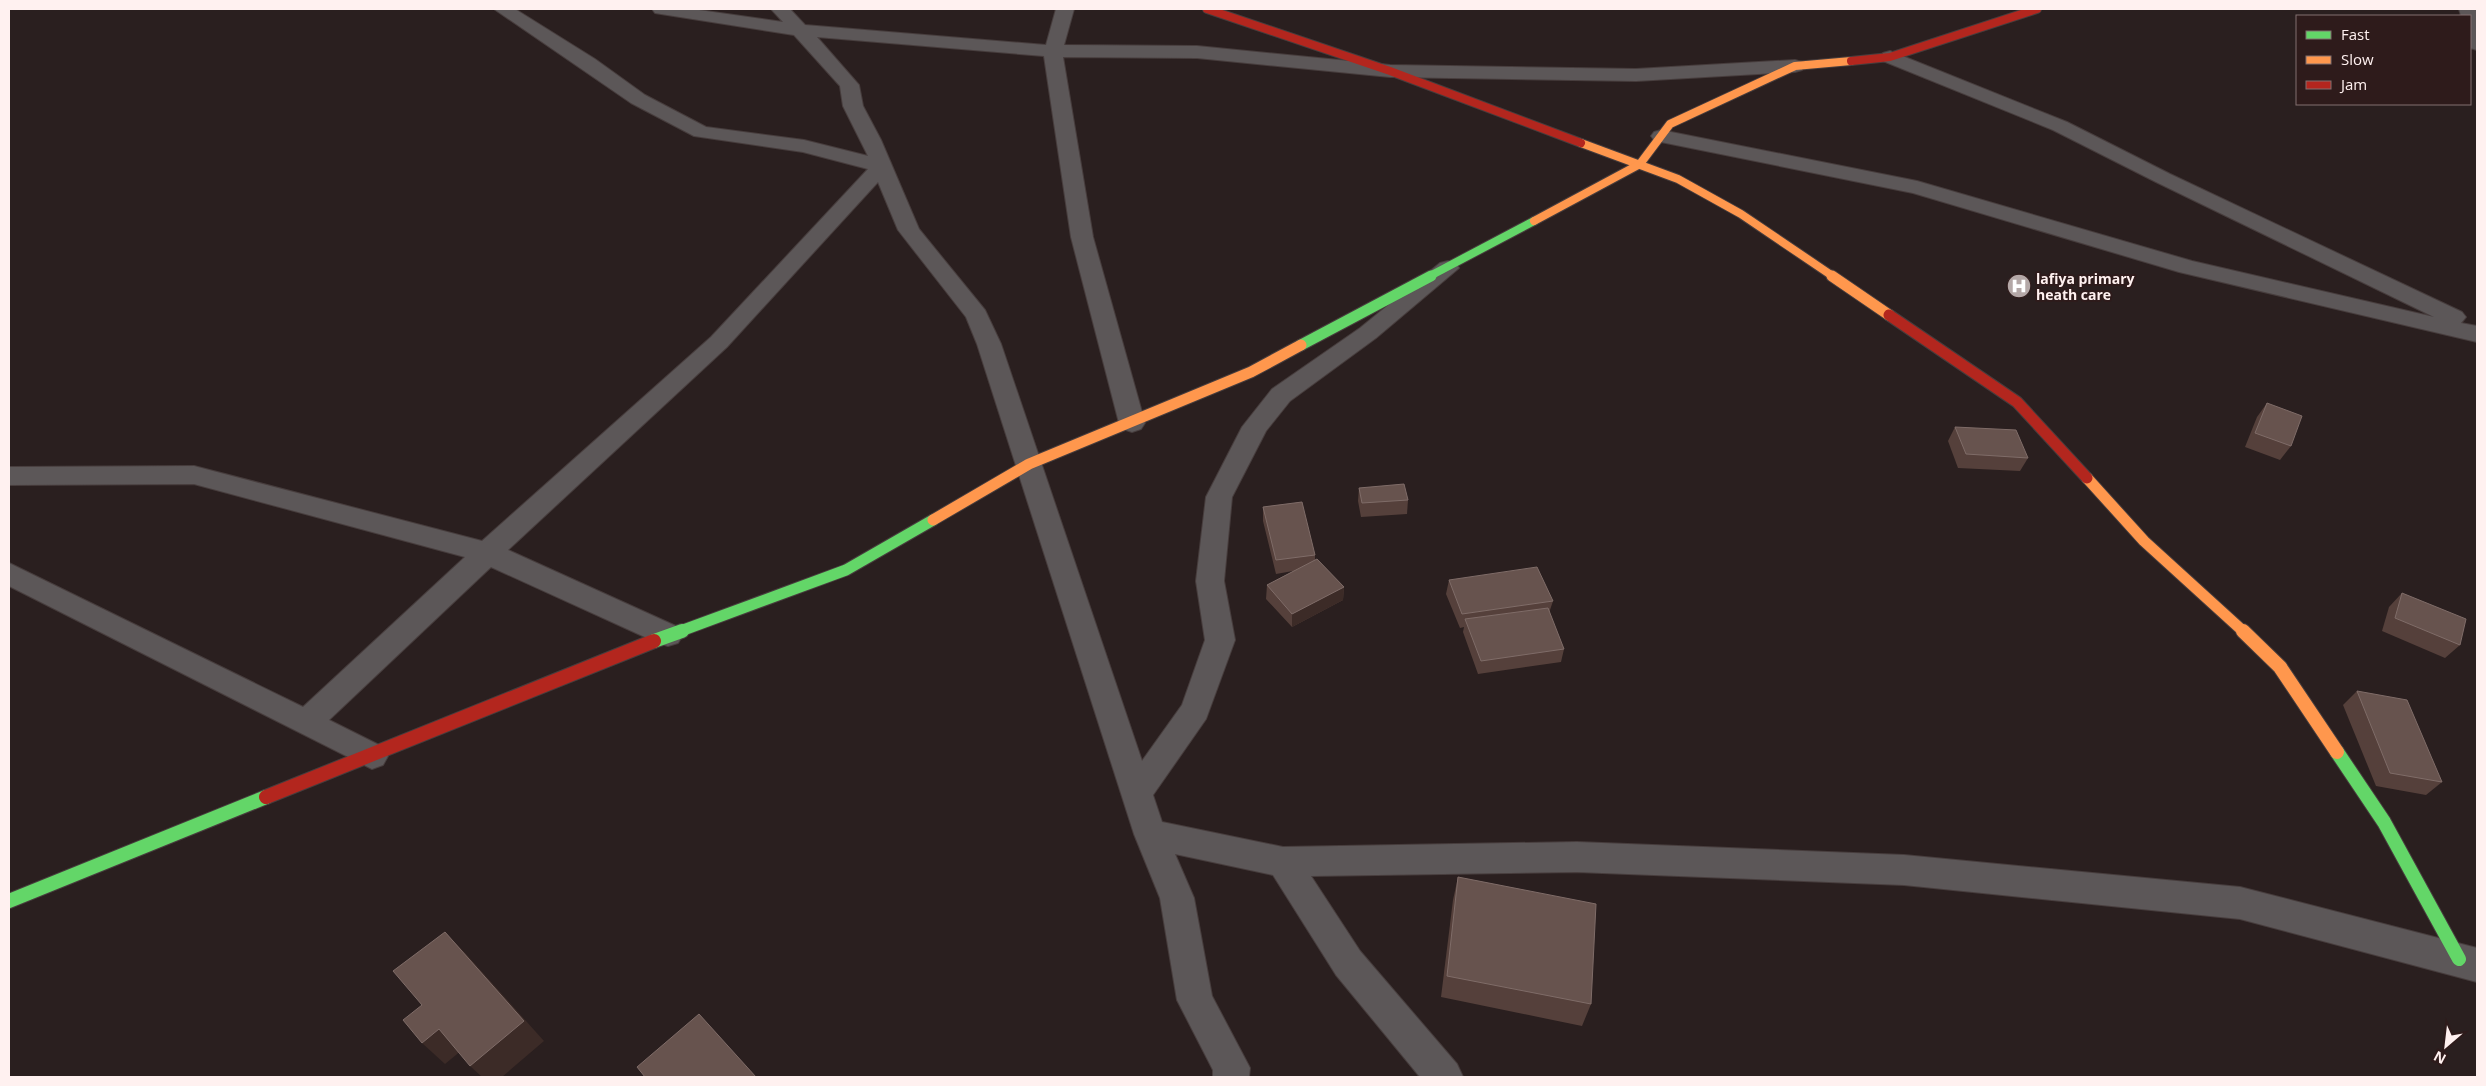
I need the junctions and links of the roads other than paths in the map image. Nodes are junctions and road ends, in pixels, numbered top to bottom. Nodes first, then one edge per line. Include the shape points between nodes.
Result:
1 (503, 9) edge
2 (661, 9) edge
3 (780, 9) edge
4 (1065, 9) edge
5 (1207, 9) edge
6 (2037, 9) edge
7 (2471, 21) edge
8 (799, 29) junction
9 (2477, 45) edge
10 (1053, 51) junction
11 (1890, 57) junction
12 (1795, 66) junction
13 (1390, 71) junction
14 (1661, 136) junction
15 (1640, 164) junction
16 (882, 166) junction
17 (1455, 263) junction
18 (2466, 318) edge
19 (2477, 330) edge
20 (2477, 334) edge
21 (1132, 423) junction
22 (1029, 464) junction
23 (9, 476) edge
24 (487, 553) junction
25 (9, 574) edge
26 (668, 635) junction
27 (306, 723) junction
28 (372, 756) junction
29 (1138, 791) junction
30 (1150, 834) junction
31 (1283, 862) junction
32 (9, 901) edge
33 (2468, 962) edge
34 (1231, 1077) edge
35 (1444, 1077) edge

1 - 16 street via 638,99 701,132 804,146
2 - 8 street
3 - 8 street
4 - 10 street
5 - 13 street
6 - 11 street
7 - 9 street
8 - 10 street
8 - 16 street via 849,85 853,106
10 - 13 street via 1197,52
10 - 21 street via 1082,236
11 - 12 street
11 - 18 street via 2060,126 2163,178
12 - 13 street via 1636,75
12 - 14 street via 1670,124
13 - 15 street
14 - 15 street
14 - 20 street via 1917,187 2187,267
15 - 17 street
15 - 33 street via 1678,179 1741,214 2017,402 2144,541 2280,667 2384,822
16 - 22 street via 909,230 977,315 990,344
16 - 24 street via 719,342
17 - 21 street via 1251,372
17 - 29 street via 1368,333 1280,395 1255,427 1219,497 1210,581 1220,640 1195,710
18 - 19 street
21 - 22 street
22 - 26 street via 846,570
22 - 29 street
23 - 24 street via 194,475
24 - 26 street
24 - 27 street
25 - 27 street
26 - 28 street
27 - 28 street
28 - 32 street
29 - 30 street
30 - 31 street
30 - 34 street via 1177,898 1194,1000 1232,1068
31 - 33 street via 1577,857 1904,870 2240,904
31 - 35 street via 1348,963

